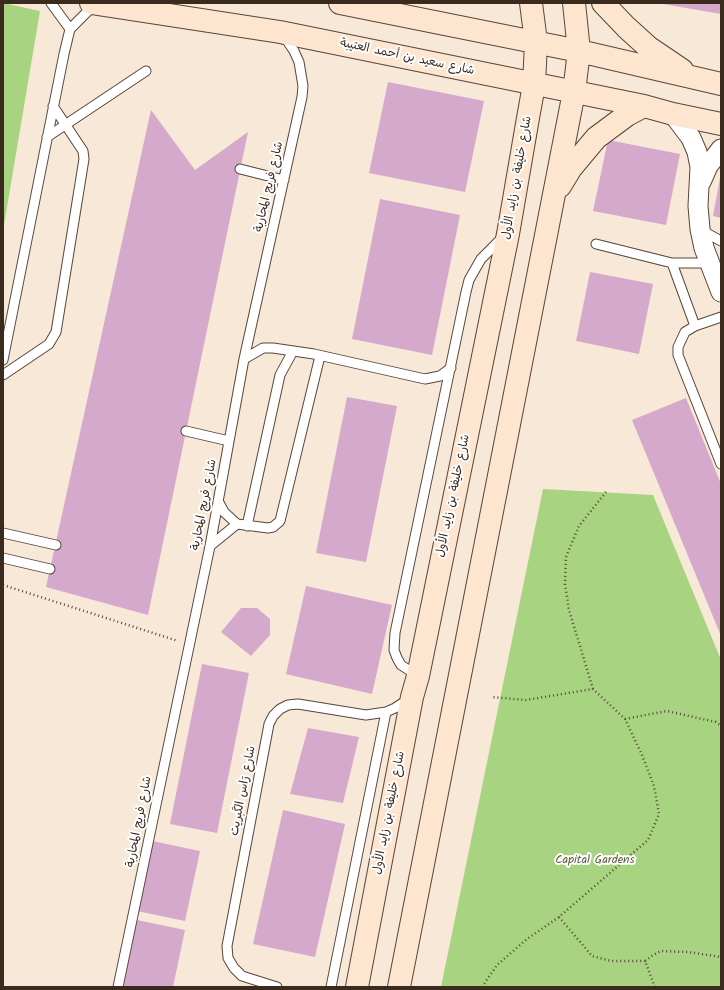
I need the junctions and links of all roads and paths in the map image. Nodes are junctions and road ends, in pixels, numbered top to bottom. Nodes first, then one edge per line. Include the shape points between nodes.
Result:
1 (51, 3) edge
2 (93, 3) edge
3 (340, 3) edge
4 (531, 3) edge
5 (574, 3) edge
6 (602, 3) edge
7 (70, 29) junction
8 (280, 32) junction
9 (536, 42) junction
10 (579, 51) junction
11 (146, 71) dead end
12 (697, 79) junction
13 (721, 84) edge
14 (534, 85) junction
15 (574, 92) junction
16 (53, 106) junction
17 (644, 106) junction
18 (673, 114) junction
19 (721, 124) edge
20 (65, 125) junction
21 (47, 137) junction
22 (721, 149) edge
23 (240, 170) dead end
24 (284, 180) junction
25 (701, 182) junction
26 (553, 202) junction
27 (700, 229) junction
28 (508, 234) junction
29 (721, 241) edge
30 (596, 244) dead end
31 (672, 262) junction
32 (710, 263) junction
33 (721, 292) edge
34 (721, 317) edge
35 (695, 326) junction
36 (293, 351) junction
37 (320, 356) junction
38 (244, 359) junction
39 (3, 360) edge
40 (451, 368) junction
41 (3, 375) edge
42 (186, 431) dead end
43 (229, 441) junction
44 (721, 464) edge
45 (606, 492) dead end
46 (218, 502) junction
47 (237, 524) junction
48 (247, 526) junction
49 (3, 532) edge
50 (56, 545) dead end
51 (210, 546) junction
52 (3, 558) edge
53 (50, 569) dead end
54 (3, 585) edge
55 (188, 644) junction
56 (418, 676) junction
57 (593, 689) junction
58 (412, 697) junction
59 (491, 697) dead end
60 (386, 712) junction
61 (625, 719) junction
62 (721, 726) edge
63 (560, 917) junction
64 (721, 957) edge
65 (645, 961) junction
66 (118, 987) edge
67 (277, 987) edge
68 (331, 987) edge
69 (357, 987) edge
70 (399, 987) edge
71 (482, 987) edge
72 (655, 987) edge

1 - 7 lane
2 - 7 lane
2 - 8 main road, شارع سعيد بن أحمد العتيبة
3 - 9 main road
4 - 9 main road, شارع خليفة بن زايد الأول
5 - 10 main road
6 - 12 main road via 648,46
7 - 16 lane
8 - 14 main road, شارع سعيد بن أحمد العتيبة
8 - 24 lane, شارع فريج المحاربة via 299,62 303,86
9 - 10 main road
9 - 14 main road, شارع خليفة بن زايد الأول
10 - 12 main road
10 - 15 main road
11 - 20 lane
12 - 13 main road
14 - 15 main road, شارع سعيد بن أحمد العتيبة
14 - 28 main road, شارع خليفة بن زايد الأول
15 - 17 main road, شارع سعيد بن أحمد العتيبة
15 - 26 main road
16 - 20 lane
16 - 21 lane
17 - 18 main road, شارع سعيد بن أحمد العتيبة
17 - 26 main road via 596,138 571,168
18 - 19 main road, شارع سعيد بن أحمد العتيبة
18 - 25 street via 691,138 697,152
20 - 21 lane
20 - 41 lane via 83,151 84,159 56,332 49,344
21 - 39 lane
22 - 25 street via 708,166
23 - 24 lane
24 - 38 lane, شارع فريج المحاربة
25 - 27 street via 698,206
26 - 70 main road
27 - 29 lane
27 - 32 street
28 - 40 lane via 481,259 469,280
28 - 56 main road, شارع خليفة بن زايد الأول
30 - 31 lane
31 - 32 lane
31 - 35 lane
32 - 33 street
34 - 35 lane
35 - 44 lane via 685,332 678,355
36 - 37 lane
36 - 38 lane via 263,348
36 - 48 lane via 280,375
37 - 40 lane via 425,379 440,376
37 - 48 lane via 283,517 273,527
38 - 43 lane, شارع فريج المحاربة
40 - 56 lane via 393,641 394,650 402,665
42 - 43 lane
43 - 46 lane, شارع فريج المحاربة
45 - 57 path via 578,526 566,557 565,584 569,610
46 - 47 lane
46 - 51 lane, شارع فريج المحاربة
47 - 48 lane
47 - 51 lane
49 - 50 lane
51 - 55 lane, شارع فريج المحاربة
52 - 53 lane
54 - 55 path
55 - 66 lane, شارع فريج المحاربة
56 - 58 main road, شارع خليفة بن زايد الأول
57 - 59 path via 526,700
57 - 61 path
58 - 60 lane, شارع رَاس الكَبريت
58 - 69 main road, شارع خليفة بن زايد الأول
60 - 67 lane, شارع رَاس الكَبريت via 356,715 298,704 288,705 280,709 269,724 227,946 228,958 242,976
60 - 68 lane
61 - 62 path via 667,711 716,722
61 - 63 path via 654,786 659,814 648,840
63 - 65 path via 592,956 610,961
63 - 71 path via 526,939 497,965
64 - 65 path via 688,952 661,952
65 - 72 path

